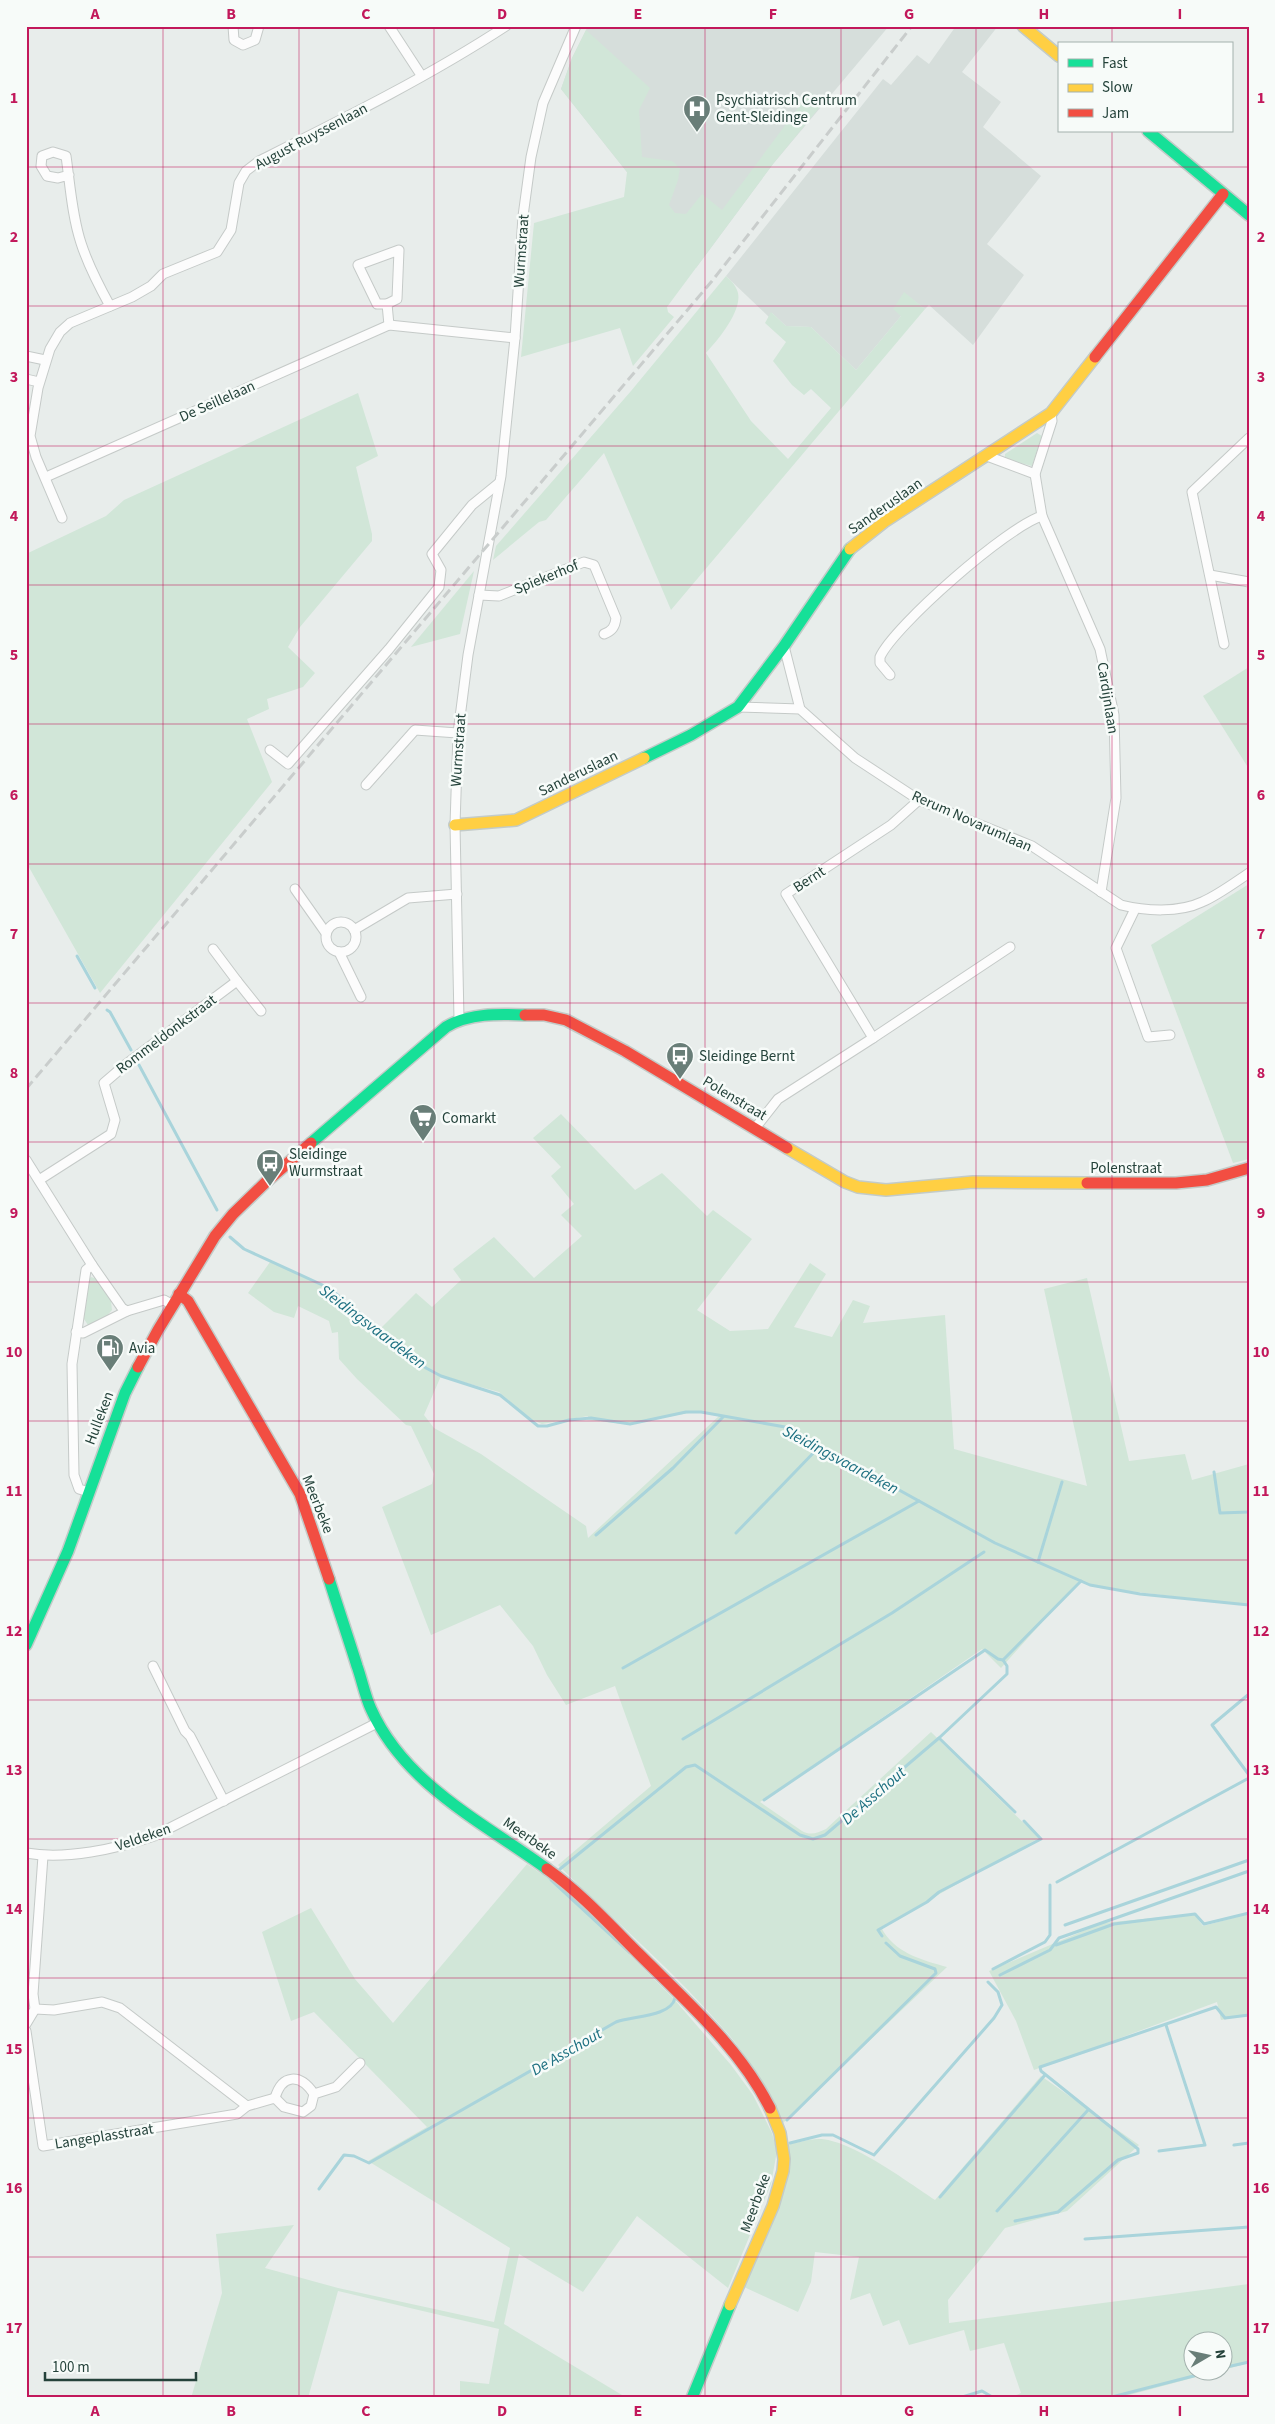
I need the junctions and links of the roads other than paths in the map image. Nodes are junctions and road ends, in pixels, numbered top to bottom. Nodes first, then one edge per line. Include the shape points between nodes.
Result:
1 (233, 26) edge
2 (259, 26) edge
3 (389, 26) edge
4 (506, 26) edge
5 (576, 26) edge
6 (1023, 26) edge
7 (1058, 55) edge
8 (421, 75) junction
9 (1149, 132) edge
10 (69, 175) dead end
11 (1223, 194) junction
12 (1249, 215) edge
13 (387, 304) junction
14 (110, 306) junction
15 (389, 325) junction
16 (515, 338) junction
17 (26, 356) edge
18 (45, 360) junction
19 (26, 379) edge
20 (39, 382) junction
21 (1051, 413) junction
22 (1249, 438) edge
23 (987, 456) junction
24 (1036, 474) junction
25 (46, 477) junction
26 (499, 483) junction
27 (1042, 516) junction
28 (62, 518) dead end
29 (1210, 575) junction
30 (1249, 582) edge
31 (479, 595) junction
32 (604, 634) dead end
33 (1224, 644) dead end
34 (784, 646) junction
35 (890, 675) dead end
36 (738, 707) junction
37 (800, 709) junction
38 (458, 733) junction
39 (270, 750) dead end
40 (366, 785) dead end
41 (919, 800) junction
42 (455, 826) junction
43 (1249, 873) edge
44 (295, 889) dead end
45 (1101, 892) junction
46 (457, 894) junction
47 (1135, 909) junction
48 (354, 930) junction
49 (326, 933) junction
50 (1010, 946) dead end
51 (214, 949) dead end
52 (339, 952) junction
53 (237, 981) junction
54 (361, 997) dead end
55 (261, 1011) dead end
56 (460, 1020) junction
57 (1170, 1035) dead end
58 (873, 1038) junction
59 (756, 1127) junction
60 (26, 1160) edge
61 (1249, 1168) edge
62 (39, 1180) junction
63 (225, 1224) joint
64 (92, 1266) junction
65 (180, 1294) junction
66 (173, 1305) junction
67 (127, 1311) junction
68 (76, 1332) junction
69 (89, 1492) junction
70 (26, 1645) edge
71 (152, 1666) dead end
72 (377, 1723) junction
73 (224, 1801) junction
74 (26, 1853) edge
75 (43, 1856) junction
76 (35, 2009) junction
77 (26, 2024) edge
78 (26, 2031) edge
79 (360, 2064) dead end
80 (314, 2094) junction
81 (275, 2098) junction
82 (247, 2106) junction
83 (692, 2398) edge

1 - 2 street via 234,40 244,45 255,40
3 - 8 street
4 - 8 street, August Ruyssenlaan
5 - 16 street, Wurmstraat via 544,103 531,156 523,216
6 - 7 street
8 - 14 street, August Ruyssenlaan via 259,161 246,171 239,182 231,230 217,252 163,274 151,286
9 - 11 street
10 - 14 street via 80,242
11 - 12 street
11 - 21 street, Sanderuslaan
13 - 13 street via 397,299 399,250 358,265 376,304
13 - 15 street
14 - 18 street, August Ruyssenlaan via 60,332
15 - 16 street, De Seillelaan
15 - 25 street, De Seillelaan
16 - 26 street, Wurmstraat
17 - 18 street
18 - 20 street, August Ruyssenlaan
19 - 20 street
20 - 25 street, August Ruyssenlaan via 30,436
21 - 23 street, Sanderuslaan
21 - 24 street, Cardijnlaan via 1052,421
22 - 29 street via 1192,492
23 - 24 street
23 - 34 street, Sanderuslaan via 884,522 849,550
24 - 27 street, Cardijnlaan
25 - 28 street, August Ruyssenlaan
26 - 31 street, Wurmstraat
26 - 39 street via 472,505 432,554 441,570 439,587 332,716 288,764
27 - 35 street via 1031,519 991,547 909,622 880,658 880,663
27 - 45 street, Cardijnlaan via 1100,649 1114,715 1116,798
29 - 30 street
29 - 33 street
31 - 32 street, Spiekerhof via 499,596 584,562 594,565 616,618 611,631
31 - 38 street, Wurmstraat
34 - 36 street, Sanderuslaan
34 - 37 street
36 - 37 street
36 - 42 street, Sanderuslaan via 691,735 516,820
37 - 41 street, Rerum Novarumlaan via 855,758
38 - 40 street via 416,730
38 - 42 street, Wurmstraat
41 - 45 street, Rerum Novarumlaan via 1032,846
41 - 58 street, Bernt via 891,825 786,894
42 - 46 street, Wurmstraat
43 - 47 street via 1201,903 1172,910
44 - 49 street
45 - 47 street, Rerum Novarumlaan via 1121,905
46 - 48 street via 408,898
46 - 56 street, Wurmstraat
47 - 57 street via 1116,948 1148,1037
48 - 49 street via 339,922
48 - 52 street via 353,946
49 - 52 street via 330,948
50 - 58 street
51 - 53 street
52 - 54 street
53 - 55 street
53 - 62 street, Rommeldonkstraat via 108,1078 104,1087 115,1120 111,1134
56 - 59 street, Polenstraat via 497,1014 544,1015 566,1020
56 - 63 street, Polenstraat via 434,1036 372,1089 266,1182
58 - 59 street via 778,1099
59 - 61 street, Polenstraat via 845,1182 873,1190 973,1182 1176,1183 1207,1180
60 - 62 street
62 - 64 street
63 - 65 street, Hulleken
64 - 67 street via 114,1299
64 - 68 street, Hulleken via 86,1270
65 - 66 street, Hulleken
65 - 72 street, Meerbeke via 188,1301 300,1494
66 - 67 street via 164,1300
66 - 69 street, Hulleken via 124,1393
67 - 68 street via 83,1333
68 - 69 street, Hulleken via 72,1364 74,1475 79,1489
69 - 70 street, Hulleken via 59,1572
71 - 73 street
72 - 73 street, Veldeken
72 - 83 street, Meerbeke via 426,1784 557,1876 716,2030 758,2089 775,2120 784,2149 777,2192
73 - 75 street, Veldeken via 154,1836 120,1848
74 - 75 street, Veldeken
75 - 76 street via 33,1994
76 - 77 street
76 - 82 street via 54,2010 102,2002 120,2008
78 - 82 street, Langeplasstraat via 43,2146 237,2114
79 - 80 street via 336,2087
80 - 81 street via 311,2106 304,2112 284,2107
80 - 81 street via 308,2085 292,2079 284,2081
81 - 82 street, Langeplasstraat

